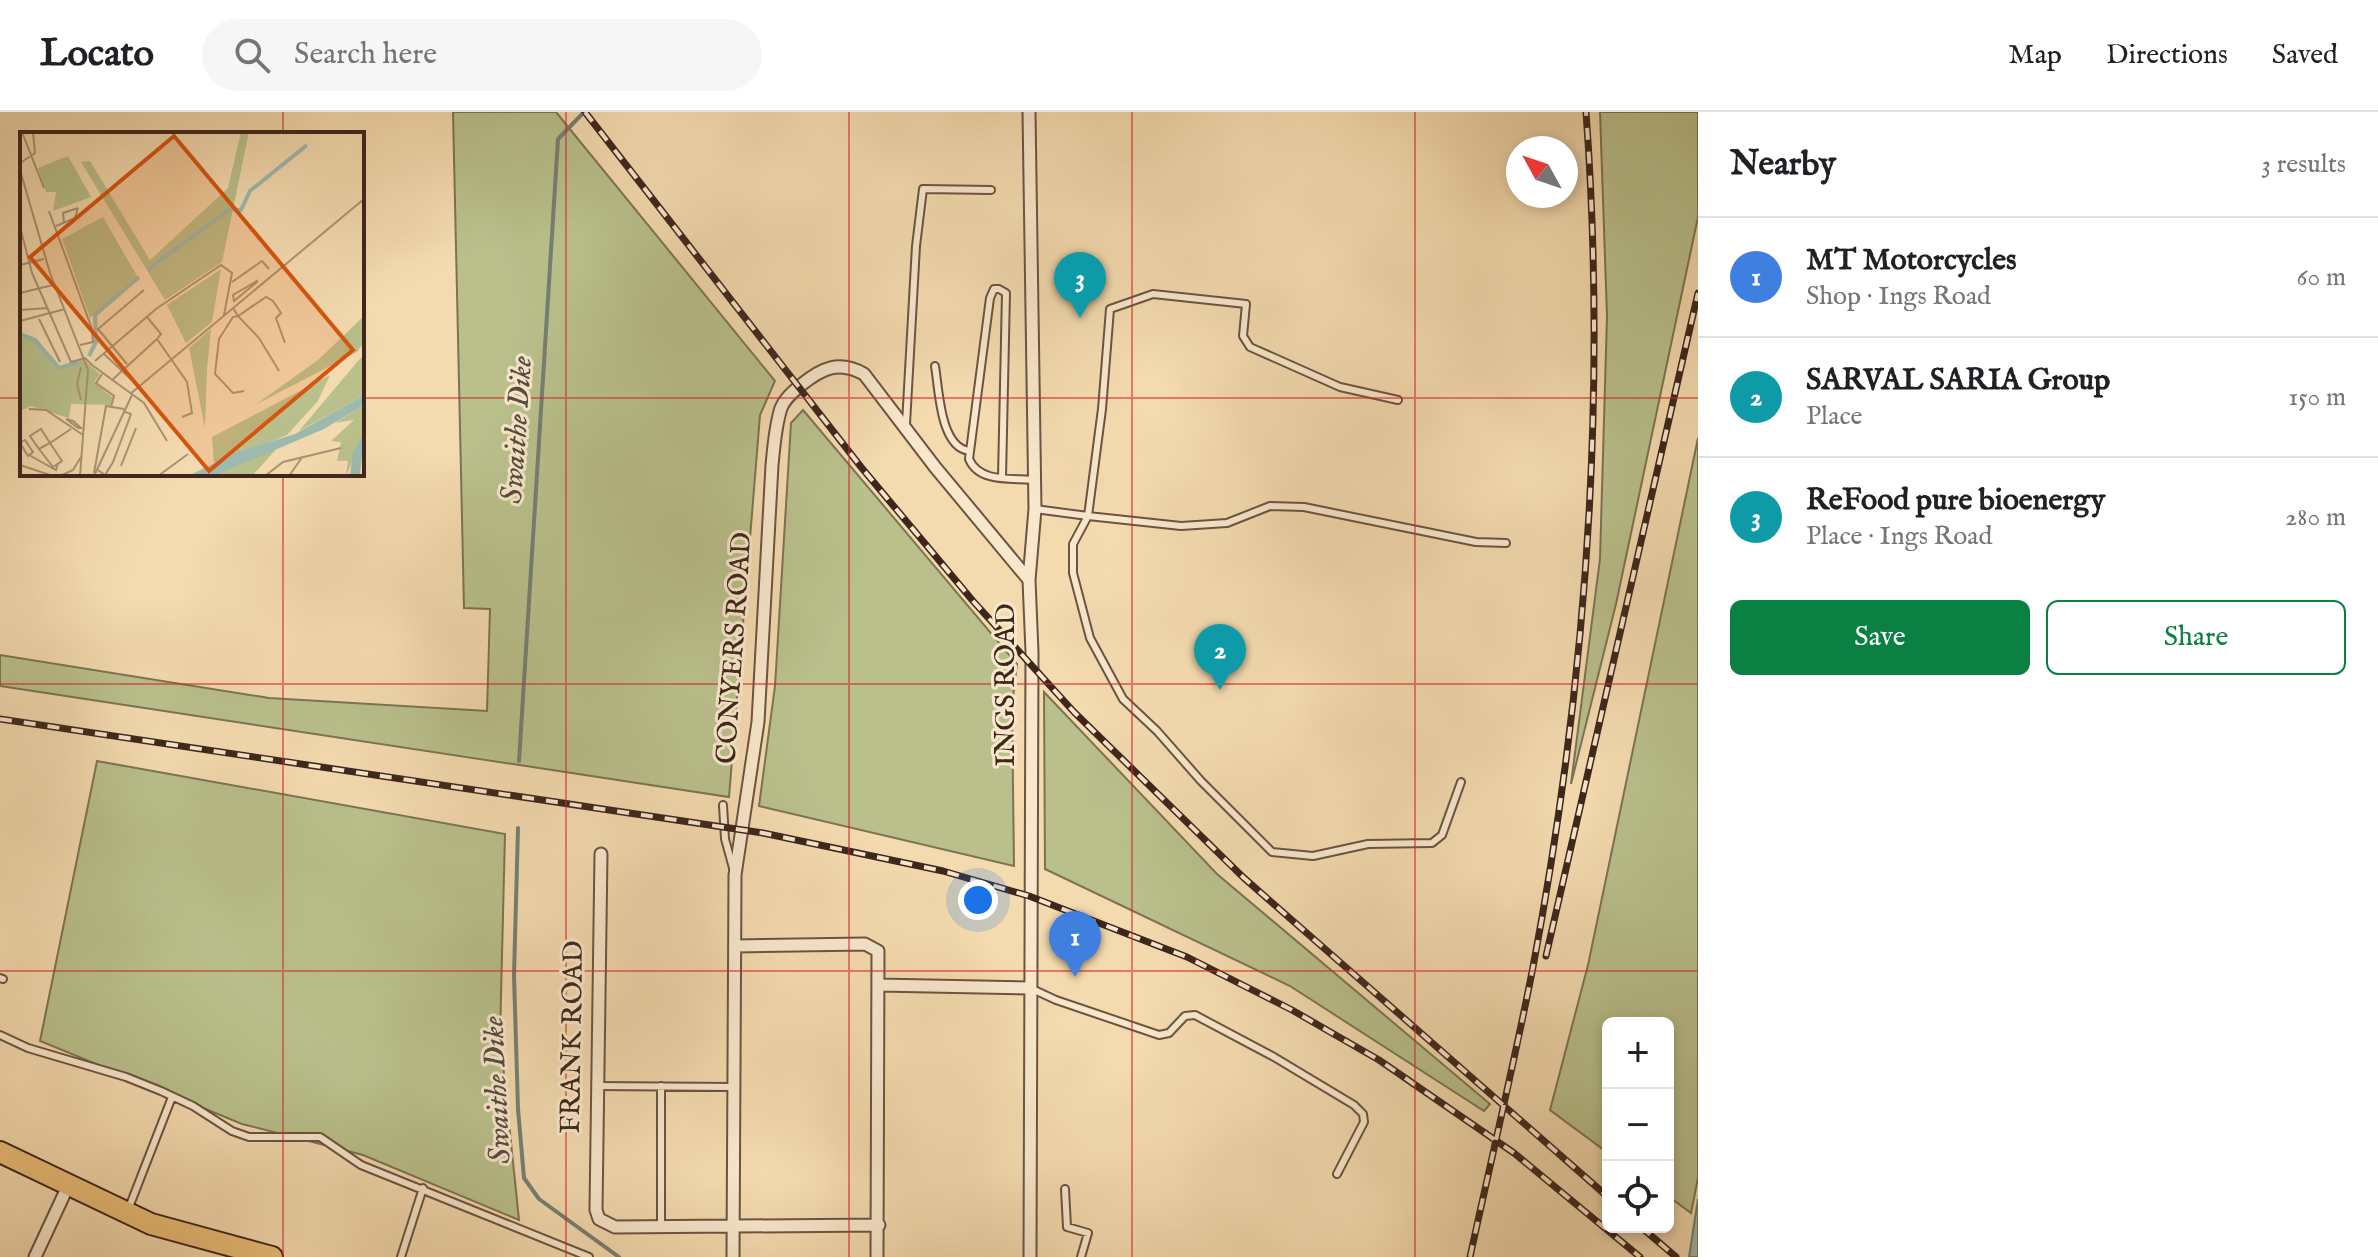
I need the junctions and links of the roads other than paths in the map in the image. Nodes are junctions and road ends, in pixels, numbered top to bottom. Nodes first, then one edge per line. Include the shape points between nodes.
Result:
1 (1029, 112) edge
2 (991, 190) dead end
3 (935, 366) dead end
4 (1398, 400) dead end
5 (905, 428) junction
6 (969, 451) junction
7 (1002, 477) junction
8 (1035, 480) junction
9 (1035, 509) junction
10 (1088, 516) junction
11 (1506, 543) dead end
12 (1029, 580) junction
13 (1461, 782) dead end
14 (723, 805) dead end
15 (601, 854) dead end
16 (735, 875) junction
17 (736, 946) junction
18 (879, 985) junction
19 (1030, 988) junction
20 (0, 1035) edge
21 (596, 1086) junction
22 (661, 1086) junction
23 (735, 1087) junction
24 (172, 1097) junction
25 (0, 1152) edge
26 (1337, 1174) dead end
27 (68, 1186) junction
28 (423, 1188) junction
29 (1065, 1189) dead end
30 (127, 1214) junction
31 (733, 1225) junction
32 (879, 1225) junction
33 (661, 1226) junction
34 (224, 1251) edge
35 (35, 1257) edge
36 (272, 1257) edge
37 (401, 1257) edge
38 (589, 1257) edge
39 (733, 1257) edge
40 (877, 1257) edge
41 (1030, 1257) edge
42 (1081, 1257) edge

1 - 8 street, INGS ROAD
2 - 5 lane via 923,189
3 - 6 lane via 948,435
4 - 10 lane via 1340,387 1250,347 1243,336 1246,304 1153,294 1110,309
5 - 12 street, CONYERS ROAD
5 - 16 street, CONYERS ROAD via 864,374 837,365 818,371 782,405 772,465 758,722
6 - 7 lane via 979,473
6 - 7 lane via 990,298 994,289 1004,289
7 - 8 lane
8 - 9 street, INGS ROAD
9 - 10 lane
9 - 12 street, INGS ROAD
10 - 11 lane via 1181,526 1227,523 1270,506 1304,507 1476,542
10 - 13 lane via 1073,544 1073,573 1090,638 1116,687 1272,852 1313,856 1368,844 1432,843 1442,835
12 - 19 street, INGS ROAD
14 - 16 lane
15 - 21 street, FRANK ROAD
16 - 17 street, CONYERS ROAD
17 - 18 street via 871,945 878,951
17 - 23 street, CONYERS ROAD
18 - 19 street
18 - 32 street
19 - 26 lane via 1159,1035 1195,1015 1354,1105 1364,1122
19 - 41 street, INGS ROAD
20 - 24 lane
21 - 22 lane
21 - 33 street, FRANK ROAD via 599,1219 615,1227
22 - 23 lane
22 - 33 lane
23 - 31 street, CONYERS ROAD
24 - 28 lane via 249,1137 320,1137 361,1165
24 - 30 lane
25 - 27 highway
27 - 30 highway
27 - 35 street
28 - 37 lane
28 - 38 lane
29 - 42 lane via 1067,1227 1088,1233
30 - 34 highway
31 - 32 street
31 - 33 street
31 - 39 street, CONYERS ROAD
32 - 40 street
34 - 36 highway

